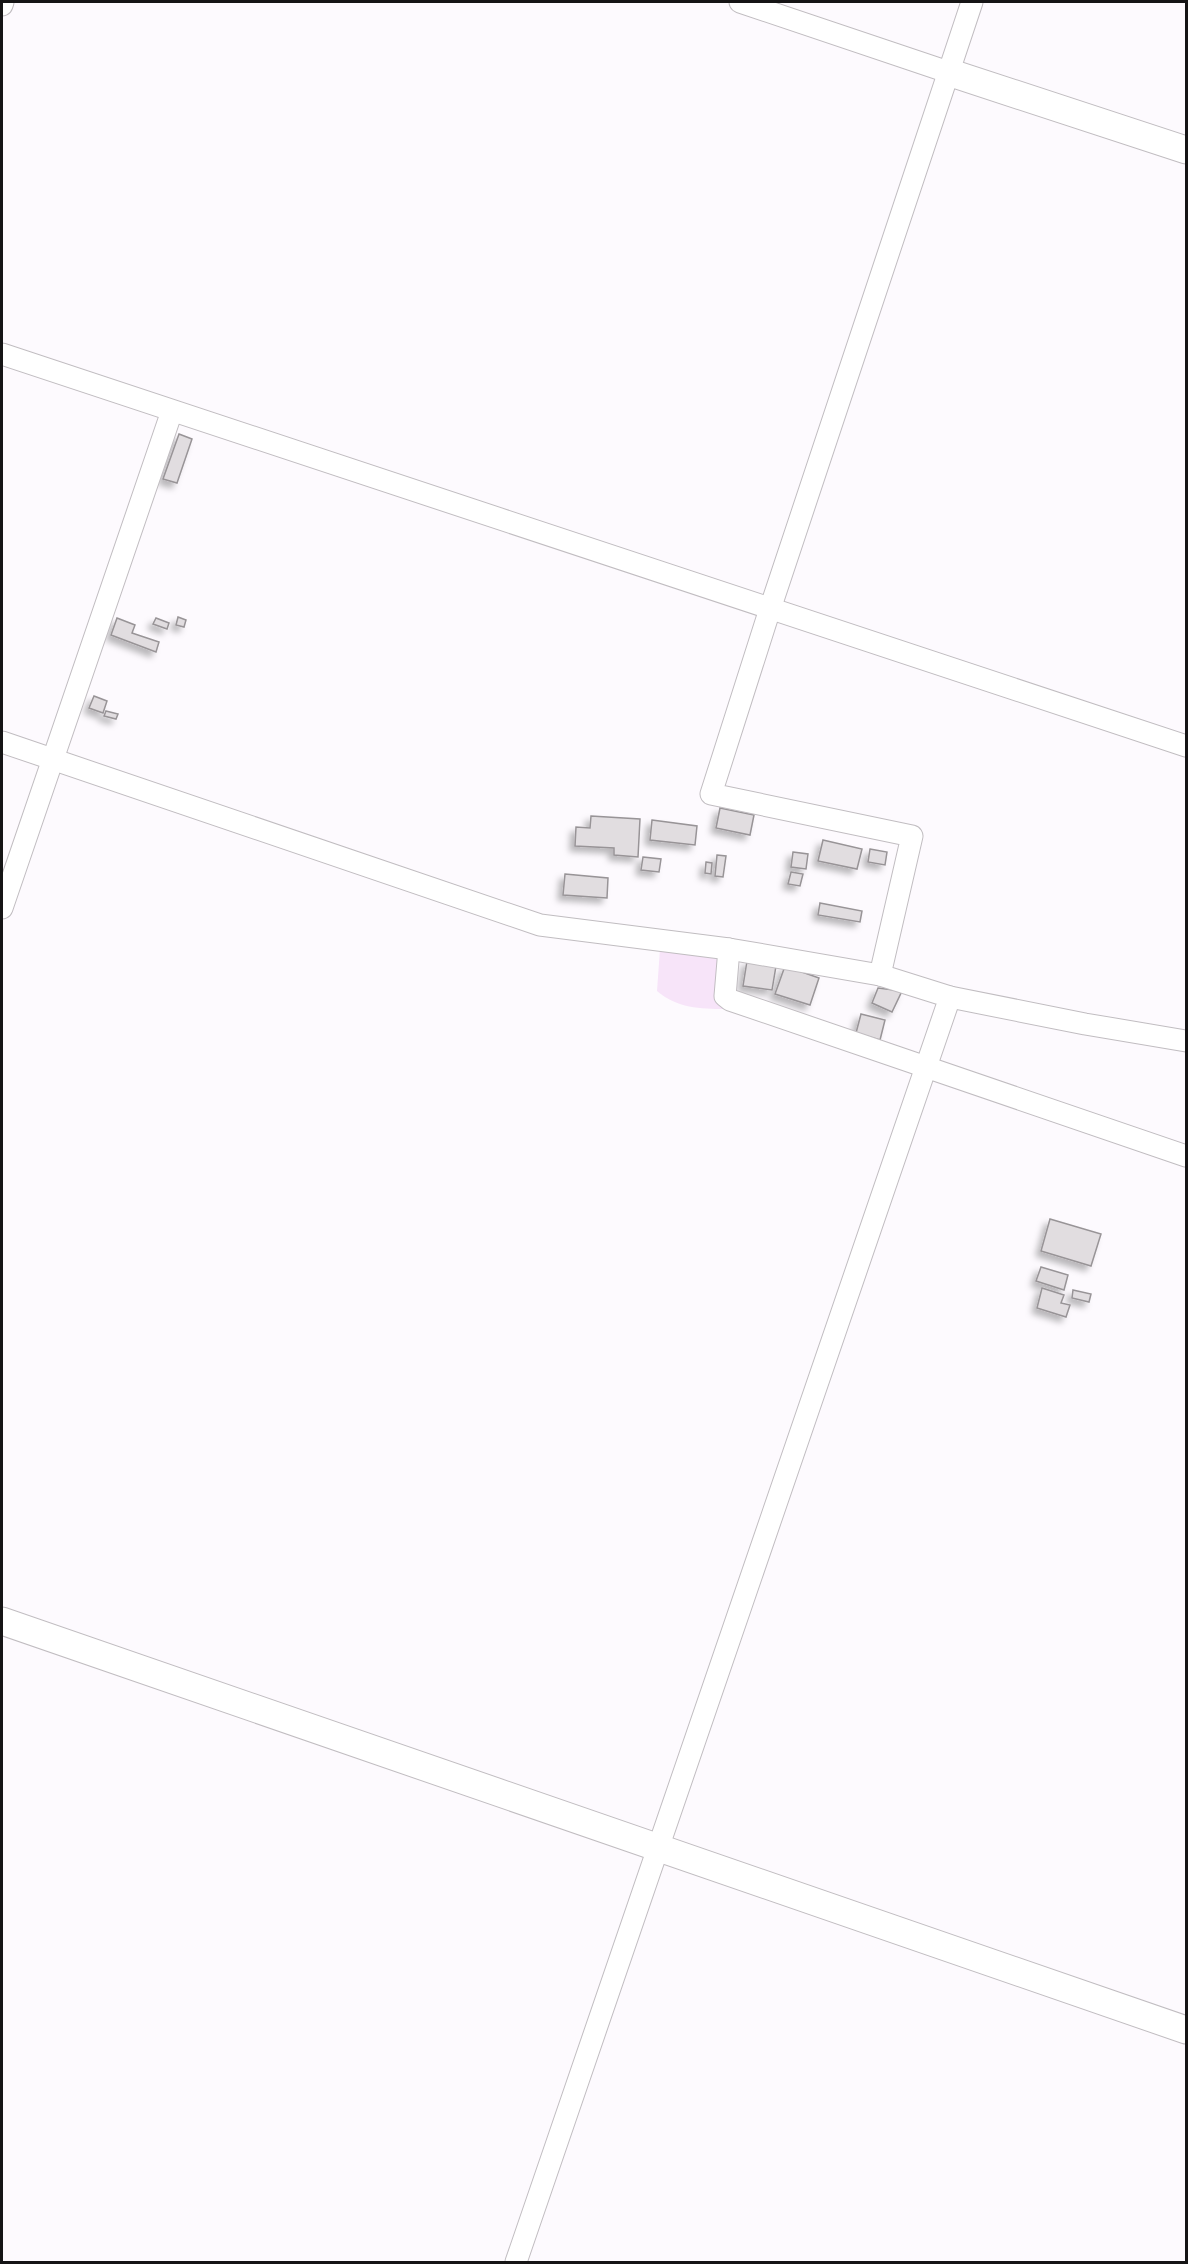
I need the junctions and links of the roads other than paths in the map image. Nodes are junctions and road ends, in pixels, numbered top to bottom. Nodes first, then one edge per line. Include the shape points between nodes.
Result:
1 (740, 2) edge
2 (972, 2) edge
3 (948, 72) junction
4 (1186, 150) edge
5 (2, 354) edge
6 (172, 411) junction
7 (770, 609) junction
8 (2, 742) edge
9 (1186, 746) edge
10 (51, 758) junction
11 (2, 909) edge
12 (729, 949) junction
13 (883, 964) junction
14 (950, 997) junction
15 (1186, 1041) edge
16 (925, 1067) junction
17 (1186, 1156) edge
18 (2, 1621) edge
19 (658, 1848) junction
20 (1186, 2030) edge
21 (516, 2262) edge

1 - 3 street
2 - 3 street
3 - 4 street
3 - 7 street
5 - 6 street
6 - 7 street
6 - 10 street
7 - 9 street
7 - 13 street via 711,794 912,836
8 - 10 street
10 - 11 street
10 - 12 street via 540,925
12 - 13 street
12 - 16 street via 725,996 730,1000
13 - 14 street
14 - 15 street
14 - 16 street
16 - 17 street
16 - 19 street
18 - 19 street
19 - 20 street
19 - 21 street

